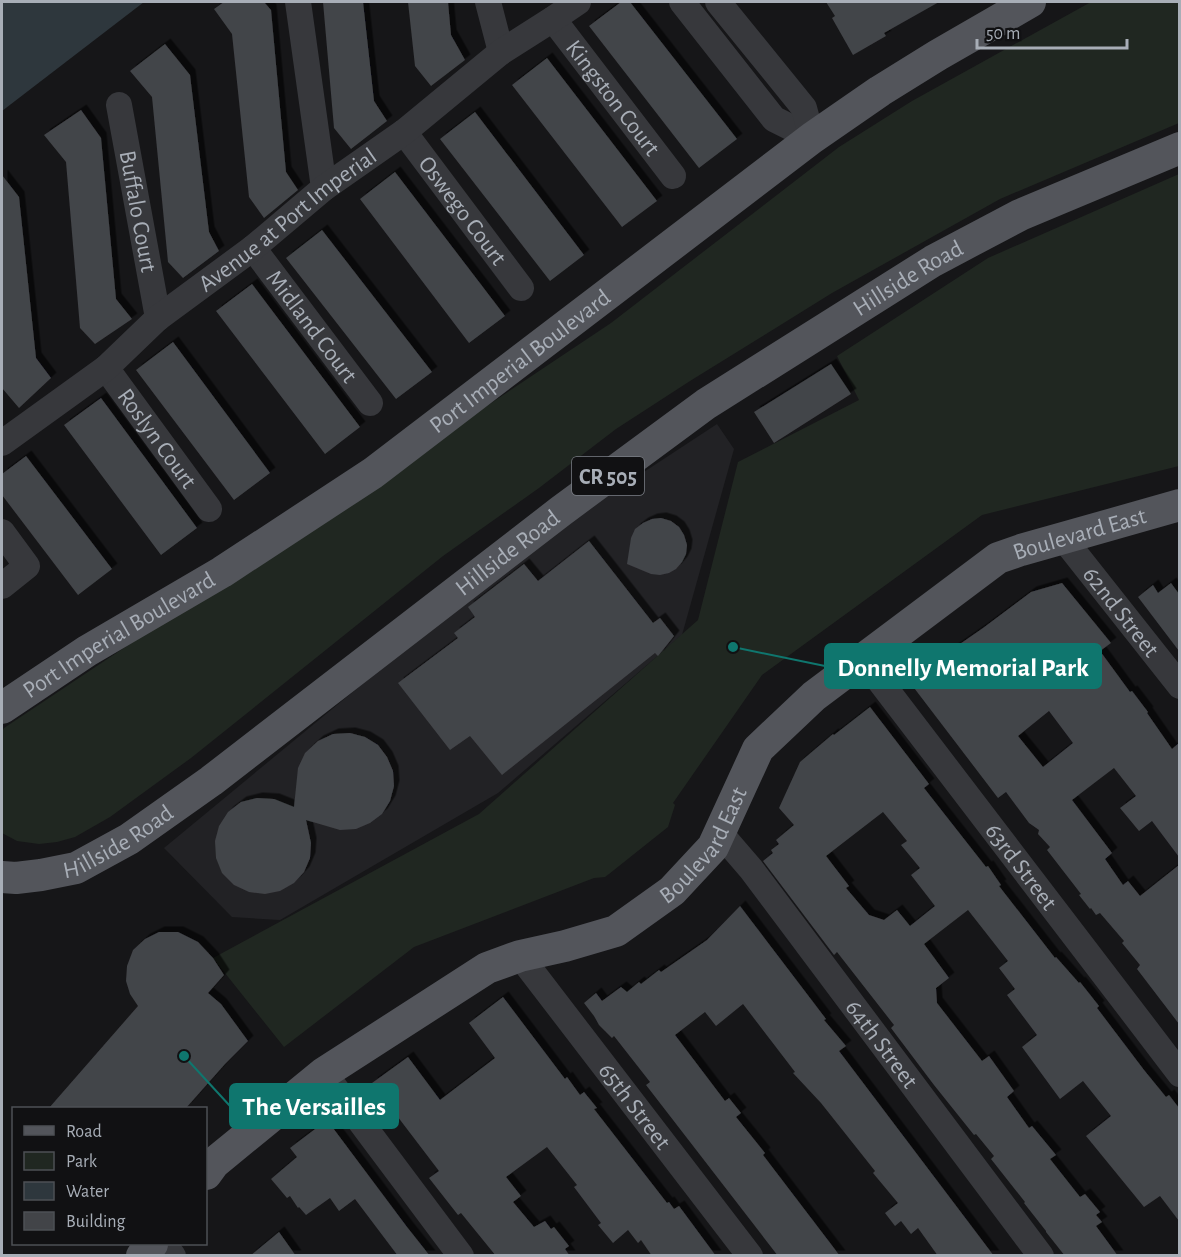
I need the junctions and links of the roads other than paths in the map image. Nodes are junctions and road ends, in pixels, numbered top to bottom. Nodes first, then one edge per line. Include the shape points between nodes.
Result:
1 (298, 2) edge
2 (488, 2) edge
3 (578, 2) edge
4 (682, 2) edge
5 (718, 2) edge
6 (1030, 2) edge
7 (553, 19) junction
8 (501, 52) junction
9 (118, 105) dead end
10 (404, 132) junction
11 (812, 138) junction
12 (1179, 148) edge
13 (673, 176) dead end
14 (324, 188) junction
15 (253, 248) junction
16 (521, 288) dead end
17 (158, 318) junction
18 (106, 368) junction
19 (370, 403) dead end
20 (2, 443) edge
21 (1179, 505) edge
22 (210, 509) dead end
23 (2, 532) edge
24 (1063, 538) junction
25 (2, 586) edge
26 (863, 659) junction
27 (1179, 686) edge
28 (2, 708) edge
29 (720, 833) junction
30 (2, 854) edge
31 (41, 875) junction
32 (2, 877) edge
33 (2, 895) edge
34 (520, 956) junction
35 (324, 1073) junction
36 (1179, 1074) edge
37 (207, 1173) edge
38 (461, 1256) edge
39 (750, 1256) edge
40 (1041, 1256) edge

1 - 14 street
2 - 8 street
3 - 7 street, Avenue at Port Imperial
4 - 11 street via 774,119
5 - 11 street via 804,108
6 - 11 main road, Port Imperial Boulevard via 880,91
7 - 8 street, Avenue at Port Imperial
7 - 13 street, Kingston Court
8 - 10 street, Avenue at Port Imperial
9 - 17 street, Buffalo Court
10 - 14 street, Avenue at Port Imperial
10 - 16 street, Oswego Court
11 - 28 main road, Port Imperial Boulevard via 373,473
12 - 31 main road, Hillside Road / CR 505 via 1020,214 933,261 706,404 211,781 129,839 76,868
14 - 15 street, Avenue at Port Imperial
15 - 17 street, Avenue at Port Imperial
15 - 19 street, Midland Court
17 - 18 street, Avenue at Port Imperial
18 - 20 street, Avenue at Port Imperial
18 - 22 street, Roslyn Court
21 - 24 main road, Boulevard East
23 - 25 street via 27,566
24 - 26 main road, Boulevard East via 998,558
24 - 27 street, 62nd Street
26 - 29 main road, Boulevard East via 814,696 758,749
26 - 36 street, 63rd Street
29 - 34 main road, Boulevard East via 713,847 672,891 615,931
29 - 40 street, 64th Street via 758,878
30 - 31 main road
31 - 32 main road, CR 505
31 - 33 main road, CR 505
34 - 35 main road, Boulevard East via 487,968
34 - 39 street, 65th Street
35 - 37 main road, Boulevard East
35 - 38 street

